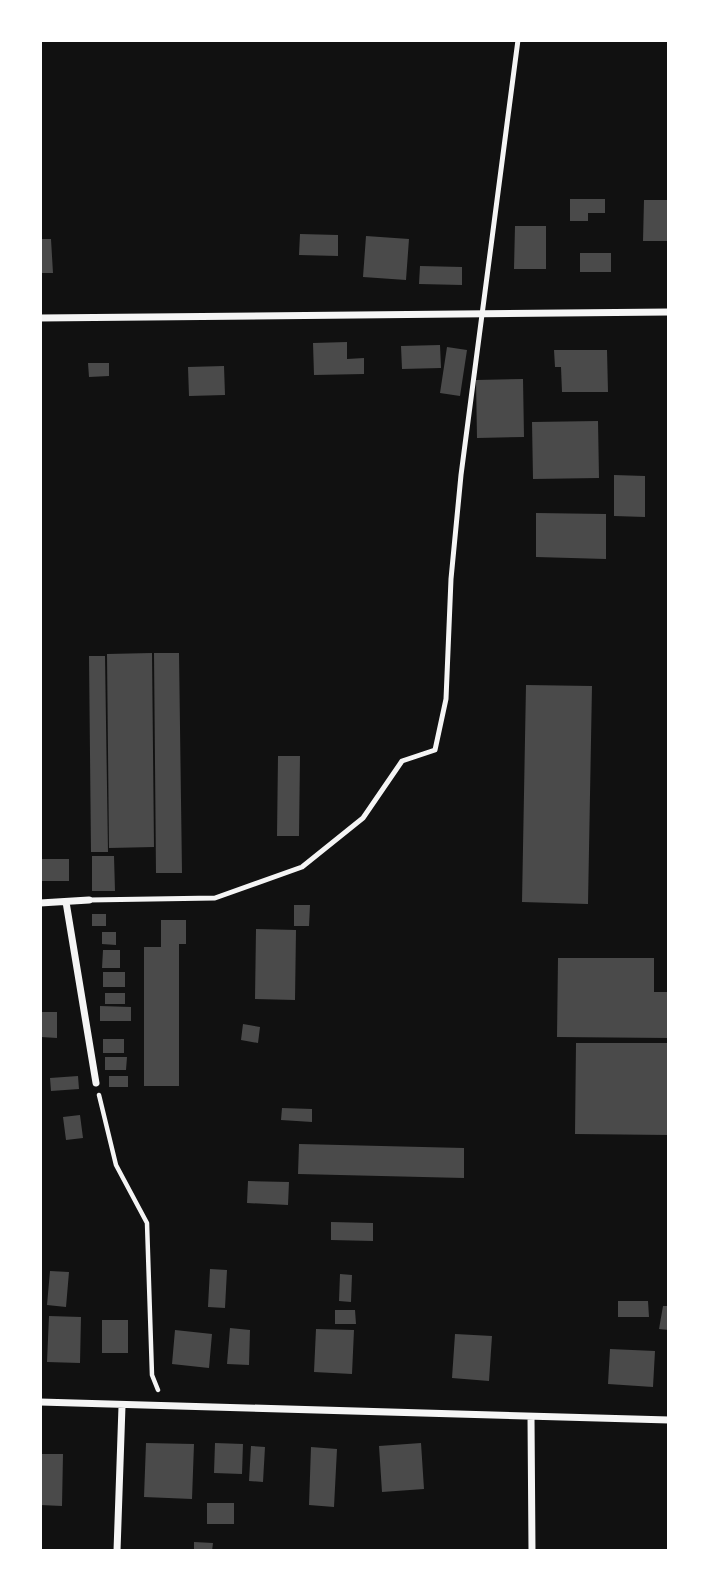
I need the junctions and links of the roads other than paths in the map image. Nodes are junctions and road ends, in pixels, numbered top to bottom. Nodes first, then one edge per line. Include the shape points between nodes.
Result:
1 (517, 40) edge
2 (669, 312) edge
3 (483, 315) junction
4 (40, 318) edge
5 (89, 900) joint
6 (40, 902) edge
7 (66, 902) junction
8 (96, 1083) road end
9 (40, 1402) edge
10 (122, 1406) junction
11 (531, 1417) junction
12 (669, 1420) edge
13 (117, 1551) edge
14 (532, 1551) edge

1 - 3 lane
2 - 3 street
3 - 4 street
3 - 5 lane via 454,540 446,699 435,750 402,761 363,818 302,867 215,898
5 - 7 street
6 - 7 street
7 - 8 street
9 - 10 street
10 - 11 street
10 - 13 street
11 - 12 street
11 - 14 street

